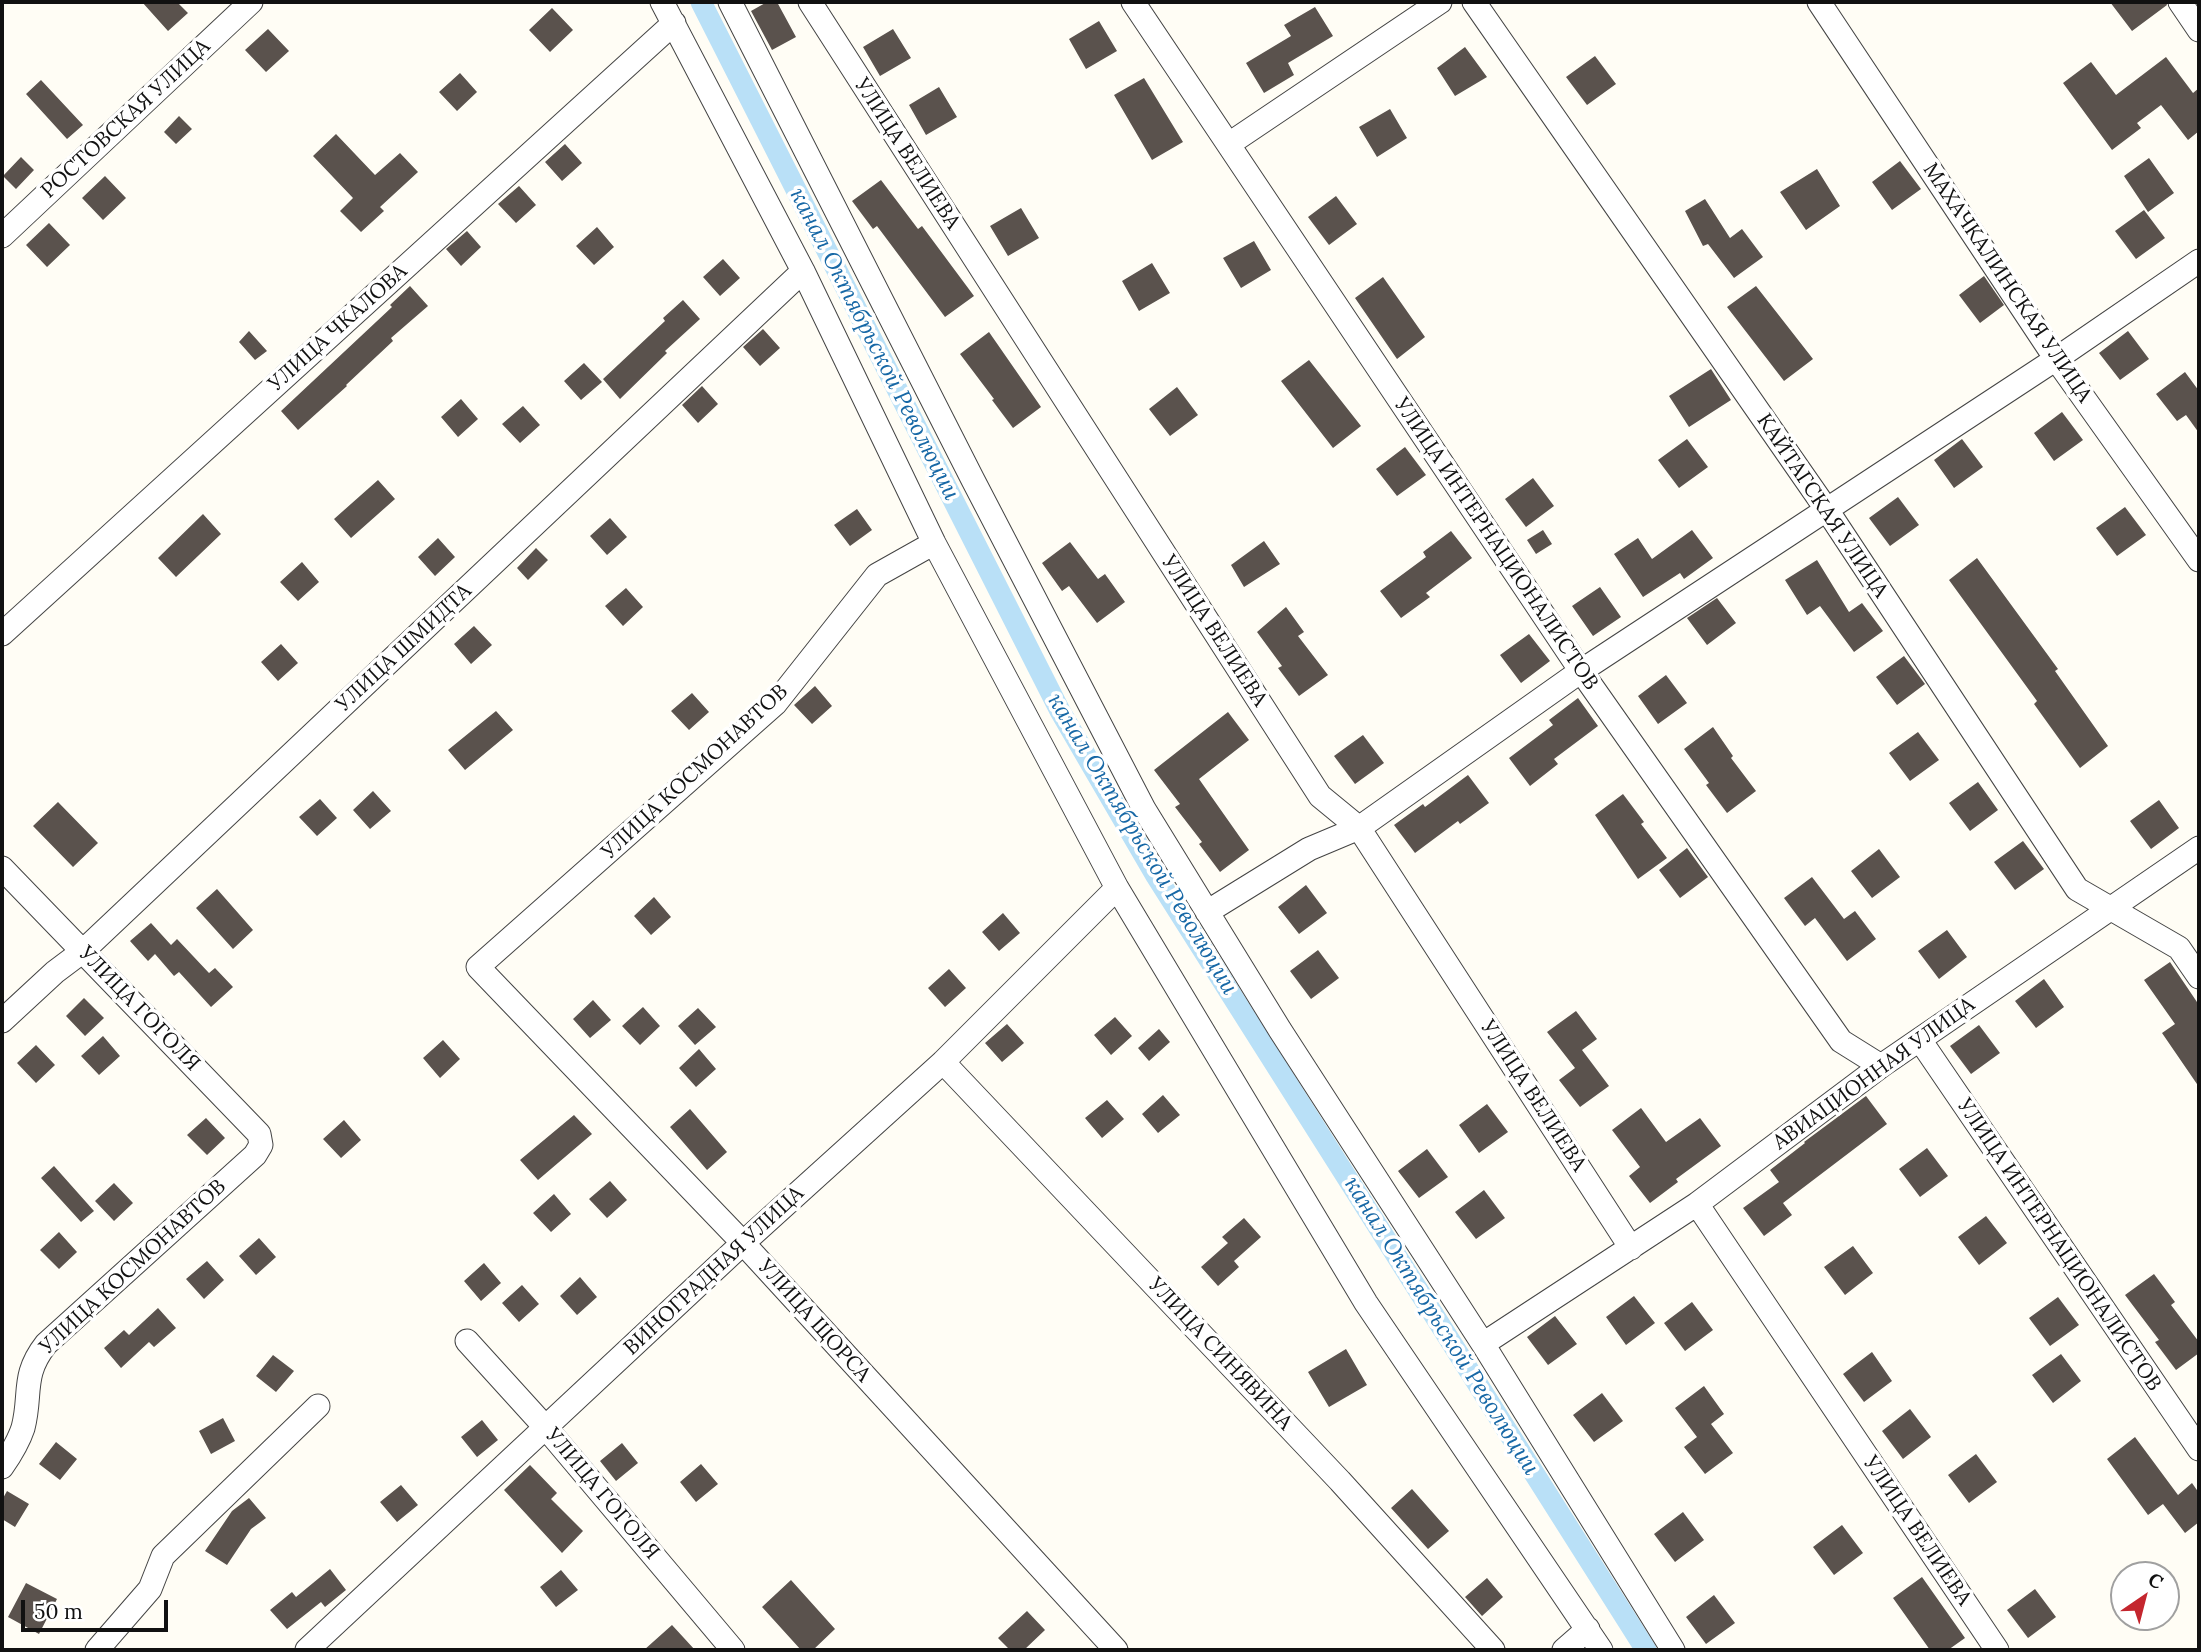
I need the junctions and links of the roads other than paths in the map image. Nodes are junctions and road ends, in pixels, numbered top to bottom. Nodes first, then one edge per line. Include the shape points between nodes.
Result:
1 (251, 2) edge
2 (662, 2) edge
3 (730, 2) edge
4 (810, 2) edge
5 (1133, 2) edge
6 (1440, 2) edge
7 (1474, 2) edge
8 (1819, 2) edge
9 (2180, 2) edge
10 (674, 23) junction
11 (2199, 30) edge
12 (1229, 144) junction
13 (2, 236) edge
14 (2199, 261) edge
15 (803, 271) junction
16 (2056, 359) junction
17 (1827, 510) junction
18 (934, 543) junction
19 (2199, 560) edge
20 (2, 634) edge
21 (1581, 671) junction
22 (1359, 828) junction
23 (2199, 848) edge
24 (2, 868) edge
25 (1117, 888) junction
26 (2110, 909) junction
27 (1208, 912) junction
28 (83, 951) junction
29 (478, 967) joint
30 (2199, 977) edge
31 (2, 1021) edge
32 (1920, 1040) junction
33 (943, 1062) junction
34 (1881, 1066) junction
35 (255, 1155) joint
36 (1697, 1204) junction
37 (743, 1243) junction
38 (1631, 1248) junction
39 (467, 1340) dead end
40 (1483, 1344) junction
41 (318, 1406) dead end
42 (545, 1427) junction
43 (2199, 1449) edge
44 (2, 1467) edge
45 (1588, 1629) junction
46 (97, 1650) edge
47 (307, 1650) edge
48 (733, 1650) edge
49 (1116, 1650) edge
50 (1493, 1650) edge
51 (1564, 1650) edge
52 (1601, 1650) edge
53 (1673, 1650) edge
54 (1997, 1650) edge

1 - 13 street, РОСТОВСКАЯ УЛИЦА
2 - 10 street
3 - 27 street via 1131,784
4 - 22 street, УЛИЦА ВЕЛИЕВА via 1320,796
5 - 12 street, УЛИЦА ИНТЕРНАЦИОНАЛИСТОВ
6 - 12 street
7 - 17 street, КАЙТАГСКАЯ УЛИЦА
8 - 16 street, МАХАЧКАЛИНСКАЯ УЛИЦА
9 - 11 street
10 - 15 street
10 - 20 street, УЛИЦА ЧКАЛОВА
12 - 21 street, УЛИЦА ИНТЕРНАЦИОНАЛИСТОВ
14 - 16 street
15 - 18 street
15 - 28 street, УЛИЦА ШМИДТА
16 - 17 street
16 - 19 street, МАХАЧКАЛИНСКАЯ УЛИЦА
17 - 21 street
17 - 26 street, КАЙТАГСКАЯ УЛИЦА via 2077,889
18 - 25 street
18 - 29 street, УЛИЦА КОСМОНАВТОВ via 877,575 775,704
21 - 22 street
21 - 34 street, УЛИЦА ИНТЕРНАЦИОНАЛИСТОВ via 1841,1041
22 - 27 street via 1309,849
22 - 38 street, УЛИЦА ВЕЛИЕВА
23 - 26 street, АВИАЦИОННАЯ УЛИЦА
24 - 28 street, УЛИЦА ГОГОЛЯ
25 - 33 street, ВИНОГРАДНАЯ УЛИЦА
25 - 45 street via 1366,1303
26 - 30 street, КАЙТАГСКАЯ УЛИЦА via 2179,948
26 - 32 street, АВИАЦИОННАЯ УЛИЦА
27 - 40 street
28 - 31 street, УЛИЦА ШМИДТА
28 - 35 street, УЛИЦА ГОГОЛЯ via 259,1134 261,1145
29 - 37 street, УЛИЦА ЩОРСА
32 - 34 street, АВИАЦИОННАЯ УЛИЦА
32 - 43 street, УЛИЦА ИНТЕРНАЦИОНАЛИСТОВ
33 - 37 street, ВИНОГРАДНАЯ УЛИЦА
33 - 50 street, УЛИЦА СИНЯВИНА via 1340,1481
34 - 36 street, АВИАЦИОННАЯ УЛИЦА
35 - 44 street, УЛИЦА КОСМОНАВТОВ via 46,1344 29,1375 24,1425 17,1445
36 - 38 street, АВИАЦИОННАЯ УЛИЦА
36 - 54 street, УЛИЦА ВЕЛИЕВА
37 - 42 street, ВИНОГРАДНАЯ УЛИЦА
37 - 49 street, УЛИЦА ЩОРСА
38 - 40 street, АВИАЦИОННАЯ УЛИЦА
39 - 42 street, УЛИЦА ГОГОЛЯ
40 - 53 street
41 - 46 street via 163,1556 150,1589
42 - 47 street, ВИНОГРАДНАЯ УЛИЦА
42 - 48 street, УЛИЦА ГОГОЛЯ
45 - 51 street
45 - 52 street

